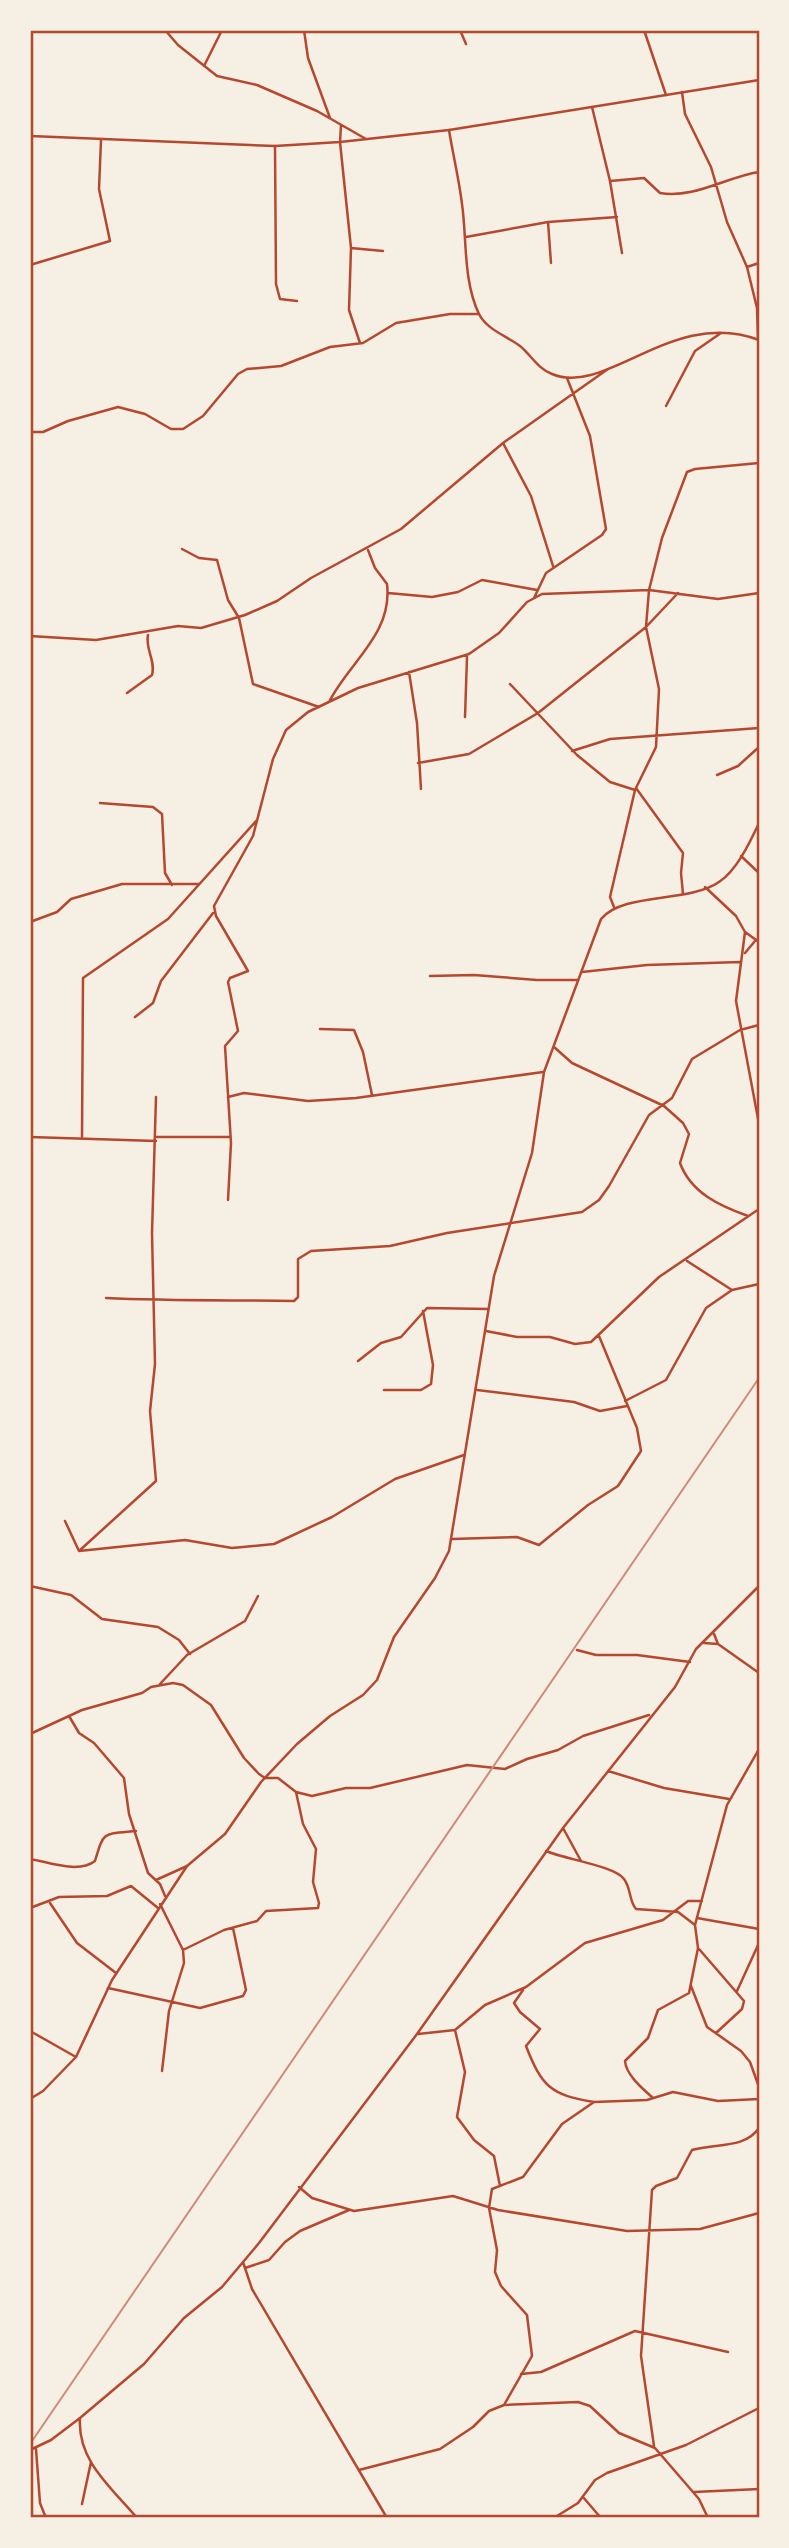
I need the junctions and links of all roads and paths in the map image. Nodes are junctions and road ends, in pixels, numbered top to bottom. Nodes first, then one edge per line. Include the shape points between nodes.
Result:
1 (31, 30) edge
2 (165, 30) edge
3 (222, 30) edge
4 (304, 30) edge
5 (460, 30) edge
6 (644, 30) edge
7 (466, 44) dead end
8 (30, 49) edge
9 (204, 66) junction
10 (759, 80) edge
11 (682, 92) junction
12 (666, 95) junction
13 (593, 107) junction
14 (330, 118) junction
15 (341, 125) junction
16 (449, 130) junction
17 (30, 136) edge
18 (366, 139) junction
19 (101, 140) junction
20 (340, 142) junction
21 (275, 146) junction
22 (759, 172) edge
23 (610, 181) junction
24 (715, 182) junction
25 (617, 217) junction
26 (548, 222) junction
27 (466, 237) junction
28 (351, 248) junction
29 (383, 251) dead end
30 (622, 253) dead end
31 (551, 263) dead end
32 (759, 263) edge
33 (30, 265) edge
34 (747, 267) junction
35 (298, 301) dead end
36 (479, 314) junction
37 (711, 332) junction
38 (722, 332) junction
39 (710, 339) junction
40 (759, 339) edge
41 (360, 343) junction
42 (608, 369) junction
43 (567, 378) junction
44 (572, 393) junction
45 (666, 406) dead end
46 (30, 432) edge
47 (503, 443) junction
48 (759, 463) edge
49 (182, 549) dead end
50 (368, 549) junction
51 (553, 566) junction
52 (537, 590) junction
53 (649, 590) junction
54 (388, 593) junction
55 (678, 593) junction
56 (759, 593) edge
57 (534, 597) junction
58 (239, 618) junction
59 (646, 627) junction
60 (148, 633) junction
61 (30, 636) edge
62 (467, 656) junction
63 (409, 672) junction
64 (510, 684) dead end
65 (127, 693) dead end
66 (329, 702) junction
67 (319, 707) junction
68 (538, 713) junction
69 (465, 716) dead end
70 (759, 729) edge
71 (657, 737) junction
72 (759, 747) edge
73 (572, 751) junction
74 (418, 763) junction
75 (717, 775) dead end
76 (421, 789) dead end
77 (636, 789) junction
78 (100, 803) dead end
79 (259, 818) junction
80 (759, 823) edge
81 (741, 856) junction
82 (759, 873) edge
83 (199, 884) junction
84 (172, 885) junction
85 (705, 887) junction
86 (683, 894) junction
87 (614, 907) junction
88 (214, 912) junction
89 (30, 922) edge
90 (746, 932) junction
91 (759, 934) edge
92 (757, 941) edge
93 (743, 955) junction
94 (740, 962) junction
95 (582, 972) junction
96 (430, 976) dead end
97 (578, 980) junction
98 (135, 1017) dead end
99 (759, 1025) edge
100 (320, 1028) dead end
101 (740, 1030) junction
102 (554, 1047) junction
103 (544, 1072) junction
104 (759, 1081) edge
105 (752, 1082) junction
106 (372, 1096) junction
107 (156, 1097) dead end
108 (228, 1097) junction
109 (664, 1106) junction
110 (759, 1124) edge
111 (30, 1137) edge
112 (82, 1137) junction
113 (230, 1137) junction
114 (156, 1139) junction
115 (228, 1200) dead end
116 (759, 1209) edge
117 (748, 1216) junction
118 (512, 1224) junction
119 (686, 1261) junction
120 (759, 1284) edge
121 (732, 1290) junction
122 (106, 1298) dead end
123 (152, 1300) junction
124 (488, 1308) junction
125 (424, 1311) junction
126 (486, 1331) junction
127 (600, 1336) junction
128 (358, 1361) dead end
129 (384, 1390) dead end
130 (477, 1390) junction
131 (625, 1401) junction
132 (627, 1406) junction
133 (466, 1455) junction
134 (65, 1521) dead end
135 (452, 1539) junction
136 (79, 1551) junction
137 (30, 1586) edge
138 (759, 1586) edge
139 (258, 1596) dead end
140 (714, 1634) junction
141 (704, 1643) junction
142 (718, 1644) junction
143 (577, 1650) dead end
144 (190, 1654) junction
145 (690, 1662) junction
146 (759, 1673) edge
147 (160, 1685) junction
148 (649, 1715) junction
149 (69, 1716) junction
150 (30, 1734) edge
151 (759, 1749) edge
152 (608, 1771) junction
153 (265, 1778) junction
154 (296, 1792) junction
155 (729, 1799) junction
156 (563, 1828) junction
157 (136, 1831) junction
158 (546, 1851) junction
159 (30, 1859) edge
160 (581, 1861) junction
161 (187, 1866) junction
162 (156, 1880) junction
163 (165, 1896) junction
164 (702, 1901) junction
165 (47, 1902) junction
166 (159, 1906) junction
167 (30, 1908) edge
168 (671, 1912) junction
169 (697, 1918) junction
170 (695, 1925) junction
171 (233, 1928) junction
172 (759, 1930) edge
173 (759, 1943) edge
174 (698, 1948) junction
175 (183, 1950) junction
176 (116, 1973) junction
177 (691, 1986) junction
178 (108, 1987) junction
179 (526, 1987) junction
180 (737, 1991) junction
181 (173, 2001) junction
182 (455, 2030) junction
183 (30, 2031) edge
184 (716, 2033) junction
185 (417, 2034) junction
186 (76, 2057) junction
187 (162, 2071) dead end
188 (759, 2087) edge
189 (653, 2098) junction
190 (30, 2099) edge
191 (759, 2099) edge
192 (594, 2102) junction
193 (759, 2128) edge
194 (500, 2186) junction
195 (299, 2187) junction
196 (489, 2208) junction
197 (349, 2210) junction
198 (759, 2213) edge
199 (651, 2230) junction
200 (243, 2261) junction
201 (244, 2268) junction
202 (642, 2331) junction
203 (728, 2352) dead end
204 (521, 2374) junction
205 (504, 2405) junction
206 (759, 2408) edge
207 (80, 2418) junction
208 (655, 2448) junction
209 (36, 2449) junction
210 (30, 2450) edge
211 (662, 2455) junction
212 (91, 2462) junction
213 (359, 2470) junction
214 (759, 2488) edge
215 (694, 2493) junction
216 (583, 2497) junction
217 (82, 2504) dead end
218 (557, 2516) dead end
219 (46, 2518) edge
220 (137, 2518) edge
221 (387, 2518) edge
222 (601, 2518) edge
223 (708, 2518) edge

1 - 8 street
2 - 9 street
3 - 9 street
4 - 14 street via 308,58
5 - 7 street
6 - 12 street
9 - 14 street via 218,76 253,83
10 - 11 street
11 - 12 street
11 - 24 street via 685,114
12 - 13 street
13 - 16 street
13 - 23 street
14 - 15 street
15 - 18 street
15 - 20 street
16 - 18 street
16 - 27 street
17 - 19 street
18 - 20 street
19 - 21 street
19 - 33 street via 99,189 110,241
20 - 21 street
20 - 28 street
21 - 35 street via 276,284 280,299
22 - 24 street
23 - 24 street via 644,178 663,194 687,194
23 - 25 street
24 - 34 street
25 - 26 street
25 - 30 street
26 - 27 street
26 - 31 street
27 - 36 street via 469,281
28 - 29 street
28 - 41 street via 349,310
32 - 34 street
34 - 40 street
36 - 41 street via 396,323
36 - 43 street via 545,371
37 - 38 street
37 - 39 street
37 - 42 street via 678,337
38 - 39 street
38 - 40 street
39 - 45 street via 695,351
41 - 46 street via 330,347 281,366 247,369 203,416 183,429 171,429 145,414 118,407 43,432
42 - 43 street
42 - 44 street
43 - 44 street
44 - 47 street
44 - 51 street via 590,436 606,529
47 - 50 street via 401,529
47 - 51 street via 531,496
48 - 53 street via 687,472 662,538
49 - 58 street via 217,560 228,600
50 - 54 street
50 - 58 street
51 - 52 street
52 - 54 street via 482,580 439,596
52 - 57 street
53 - 55 street
53 - 57 street
53 - 59 street
54 - 66 street via 379,633
55 - 56 street via 718,599
55 - 59 street
57 - 62 street via 499,633
58 - 60 street via 201,628 178,626
58 - 67 street via 253,684
59 - 68 street
59 - 71 street via 659,689
60 - 61 street via 96,640
60 - 65 street via 152,675
62 - 63 street
62 - 69 street
63 - 66 street
63 - 74 street
64 - 68 street
66 - 67 street
67 - 79 street via 294,722 280,739
68 - 73 street
68 - 74 street via 469,754
70 - 71 street
71 - 73 street via 610,739
71 - 77 street
72 - 75 street via 738,766
73 - 77 street via 610,782
74 - 76 street
77 - 86 street via 683,853
77 - 87 street via 610,897
78 - 84 street via 153,807 162,814 164,873
79 - 83 street
79 - 88 street
80 - 81 street
81 - 82 street
81 - 85 street via 722,880
83 - 84 street
83 - 112 street via 168,919 83,978
84 - 89 street via 103,889 71,899 57,912
85 - 86 street
85 - 90 street
86 - 87 street
87 - 95 street via 601,919
88 - 98 street via 161,981 153,1003
88 - 108 street via 248,971 228,982 239,1031 225,1046
90 - 92 street
90 - 93 street
91 - 92 street
92 - 93 street
93 - 94 street
94 - 95 street
94 - 101 street via 736,987
95 - 97 street
96 - 97 street
97 - 102 street
99 - 101 street
100 - 106 street via 354,1030
101 - 105 street
101 - 109 street via 692,1059 673,1098
102 - 103 street
102 - 109 street via 572,1063
103 - 106 street
103 - 118 street via 532,1153
104 - 105 street
105 - 110 street
106 - 108 street via 309,1101 244,1093
107 - 114 street
108 - 113 street
109 - 117 street via 689,1134 680,1163 689,1182 718,1203
109 - 118 street via 649,1115 618,1174 590,1208 569,1216
111 - 112 street
112 - 114 street
113 - 114 street
113 - 115 street
114 - 123 street
116 - 117 street
117 - 119 street
118 - 123 street via 390,1247 304,1253 298,1259 298,1297 294,1301
118 - 124 street
119 - 121 street
119 - 127 street via 644,1290
120 - 121 street
121 - 131 street via 700,1315 666,1380
122 - 123 street
123 - 136 street via 155,1364 150,1411 156,1481
124 - 125 street via 434,1306
124 - 126 street
125 - 128 street via 401,1337 381,1343
125 - 129 street via 433,1365 431,1384 421,1390
126 - 127 street via 583,1345
126 - 130 street
127 - 131 street
130 - 132 street via 574,1402 600,1411
130 - 133 street
131 - 132 street
132 - 135 street via 641,1451 618,1486 539,1545 517,1537
133 - 135 street
133 - 136 street via 396,1479 274,1544 232,1548 185,1540
134 - 136 street
135 - 153 street via 444,1563 394,1637 377,1680 297,1744
137 - 144 street via 71,1595 103,1619 158,1627 180,1640
138 - 140 street
139 - 144 street via 245,1621
140 - 141 street
140 - 142 street
141 - 142 street
141 - 145 street
142 - 146 street
143 - 145 street
144 - 147 street
145 - 148 street
147 - 149 street
147 - 153 street via 183,1685 206,1699 244,1758
148 - 152 street
148 - 154 street via 583,1736 505,1769 467,1765 370,1788 346,1788 324,1795
149 - 150 street
149 - 157 street via 79,1733 124,1778
151 - 155 street
152 - 155 street via 664,1788
152 - 156 street
153 - 154 street via 278,1778
153 - 161 street via 225,1834
154 - 171 street via 304,1828 316,1849 313,1882 319,1906 266,1911 257,1921
155 - 164 street
156 - 158 street
156 - 160 street
157 - 159 street via 105,1837 88,1866
157 - 162 street via 148,1873
158 - 160 street
158 - 185 street
160 - 168 street via 624,1878 636,1909
161 - 162 street
161 - 163 street
162 - 163 street
163 - 166 street
164 - 168 street via 688,1901
164 - 169 street
165 - 166 street via 63,1896 108,1896 131,1886
165 - 167 street
165 - 176 street via 77,1943
166 - 175 street
166 - 176 street
168 - 170 street via 687,1916
168 - 179 street via 663,1920 584,1943
169 - 170 street
169 - 172 street
170 - 174 street
171 - 175 street
171 - 181 street via 246,1994 200,2008
173 - 180 street
174 - 177 street
174 - 180 street
175 - 181 street via 183,1969
176 - 178 street
177 - 184 street via 705,2024
177 - 189 street via 687,1995 658,2010 648,2038 625,2061 625,2067
178 - 181 street
178 - 186 street
179 - 182 street via 485,2005
179 - 192 street via 514,2003 540,2029 526,2046 544,2082 556,2093
180 - 184 street via 743,2007
181 - 187 street
182 - 185 street
182 - 194 street via 465,2072 457,2117 494,2156
183 - 186 street
184 - 188 street via 744,2055
185 - 195 street
186 - 190 street
189 - 191 street via 673,2092 718,2101
189 - 192 street
192 - 194 street via 562,2124 523,2177
193 - 199 street via 748,2140 688,2154 677,2178 653,2188
194 - 196 street via 492,2189
195 - 197 street via 312,2198
195 - 200 street
196 - 197 street via 453,2196
196 - 199 street via 627,2231
196 - 204 street via 497,2250 496,2276 528,2319 532,2356
197 - 201 street via 300,2231 269,2260
198 - 199 street via 700,2229
199 - 202 street
200 - 201 street
200 - 207 street via 132,2375
201 - 213 street
202 - 203 street
202 - 204 street via 541,2372
202 - 208 street via 641,2368
204 - 205 street
205 - 208 street via 586,2404 620,2433
205 - 213 street via 489,2411 440,2449
206 - 211 street
207 - 209 street
207 - 212 street via 81,2443
208 - 211 street
209 - 210 street
209 - 219 street via 40,2503
211 - 215 street
211 - 216 street via 600,2476
212 - 217 street
212 - 220 street
213 - 221 street
214 - 215 street
215 - 223 street
216 - 218 street
216 - 222 street

